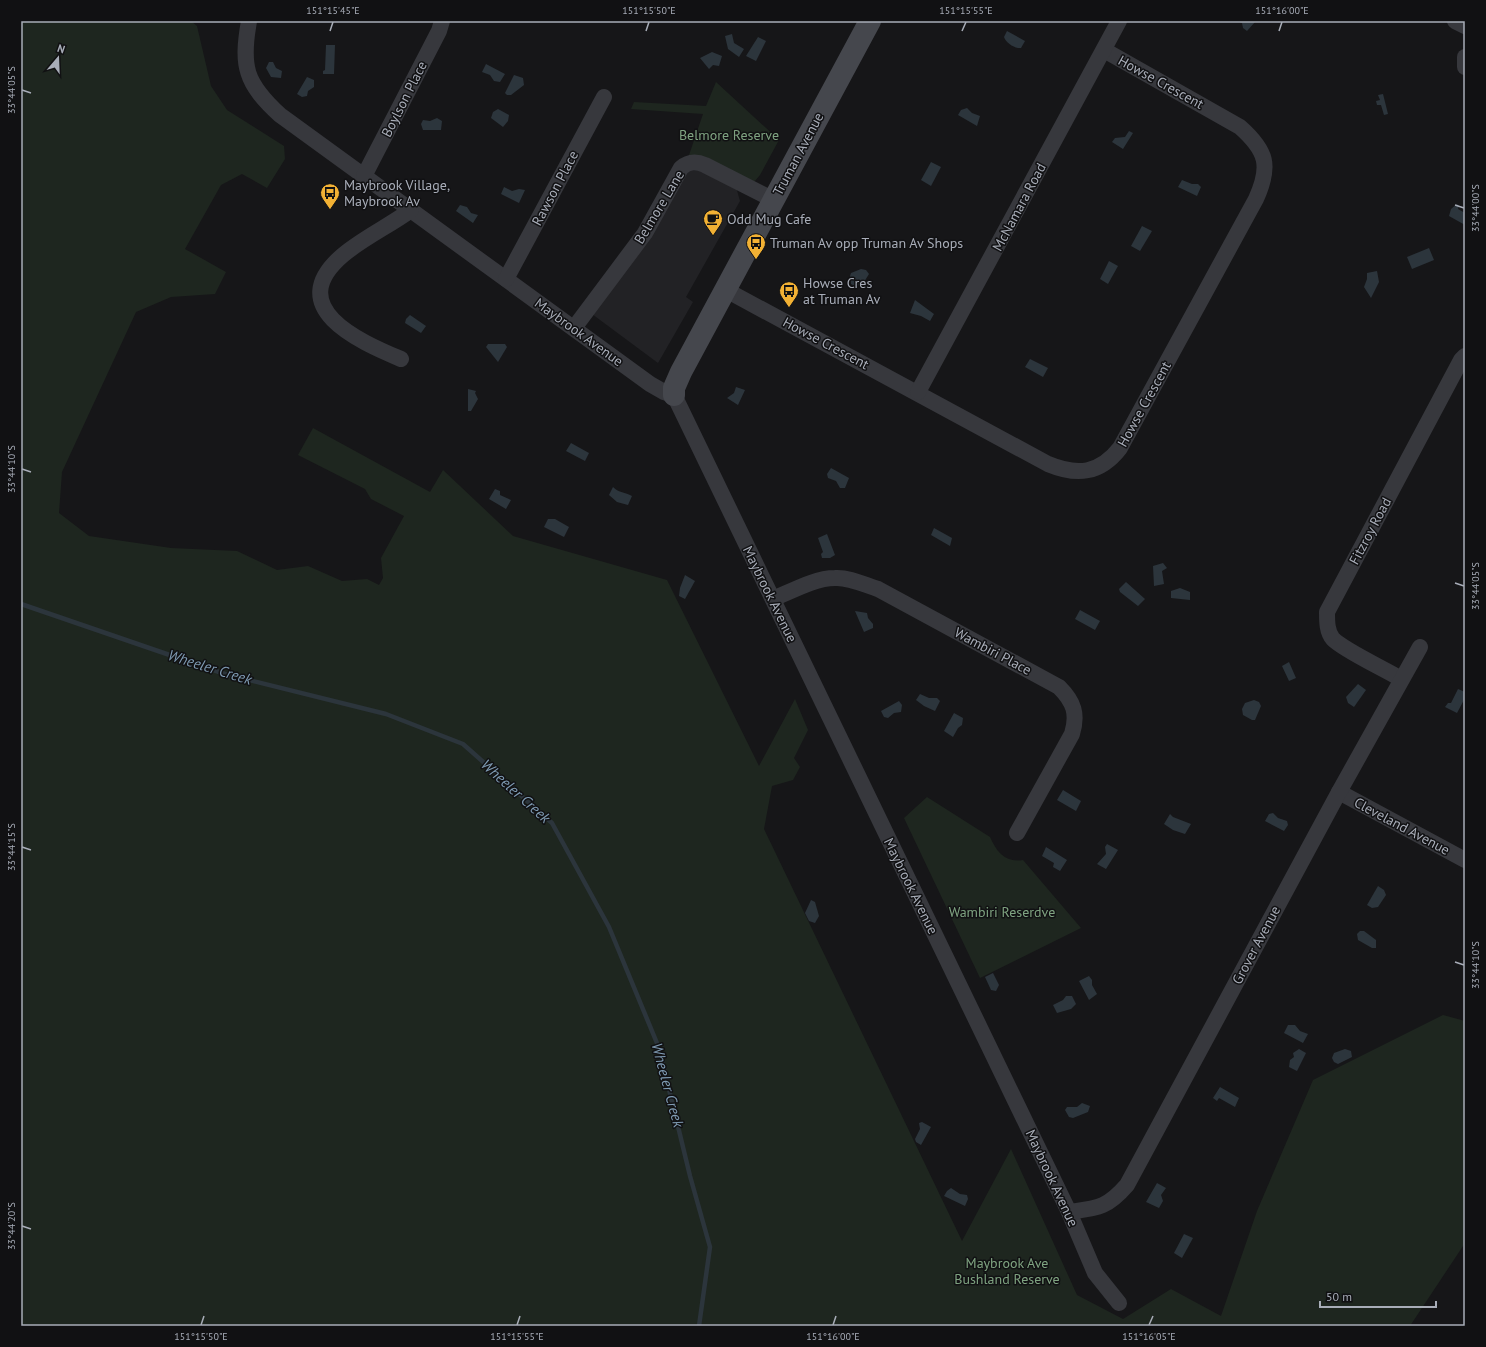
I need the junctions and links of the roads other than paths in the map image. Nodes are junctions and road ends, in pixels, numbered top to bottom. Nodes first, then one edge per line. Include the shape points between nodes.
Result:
1 (249, 21) edge
2 (442, 21) edge
3 (870, 21) edge
4 (1119, 21) edge
5 (1455, 21) edge
6 (1465, 26) edge
7 (1104, 50) junction
8 (1465, 57) edge
9 (1465, 67) edge
10 (604, 97) dead end
11 (364, 176) junction
12 (774, 200) junction
13 (411, 210) junction
14 (506, 279) junction
15 (726, 290) junction
16 (574, 328) junction
17 (1465, 356) edge
18 (401, 359) dead end
19 (918, 392) junction
20 (674, 395) junction
21 (773, 599) junction
22 (1420, 647) dead end
23 (1402, 679) junction
24 (1339, 792) junction
25 (1017, 833) dead end
26 (1465, 860) edge
27 (1069, 1212) junction
28 (1119, 1303) dead end

1 - 11 street, Maybrook Avenue via 245,42 245,66 252,84 264,101
2 - 11 street, Boylson Place
3 - 12 street, Truman Avenue
4 - 7 street, McNamara Road
5 - 6 street
7 - 19 street, McNamara Road
7 - 19 street, Howse Crescent via 1240,127 1255,140 1264,154 1265,171 1263,184 1245,220 1120,448 1105,464 1074,472 1063,470
8 - 9 street
10 - 14 street, Rawson Place
11 - 13 street, Maybrook Avenue
12 - 15 street, Truman Avenue
12 - 16 street, Belmore Lane via 705,165 693,162 686,164 681,168 645,233
13 - 14 street, Maybrook Avenue
13 - 18 street via 343,255 323,277 320,291 323,307 338,326 367,345
14 - 16 street, Maybrook Avenue
15 - 19 street, Howse Crescent
15 - 20 street, Truman Avenue via 681,372 674,388
16 - 20 street, Maybrook Avenue via 650,384
17 - 23 street, Fitzroy Road via 1327,612 1328,629 1333,639
20 - 21 street, Maybrook Avenue
21 - 25 street, Wambiri Place via 836,578 856,582 878,589 1060,687 1070,697 1075,708 1076,722 1072,734
21 - 27 street, Maybrook Avenue
22 - 23 street, Grover Avenue
23 - 24 street, Grover Avenue
24 - 26 street, Cleveland Avenue
24 - 27 street, Grover Avenue via 1127,1186 1114,1200 1096,1209
27 - 28 street, Maybrook Avenue via 1095,1273

